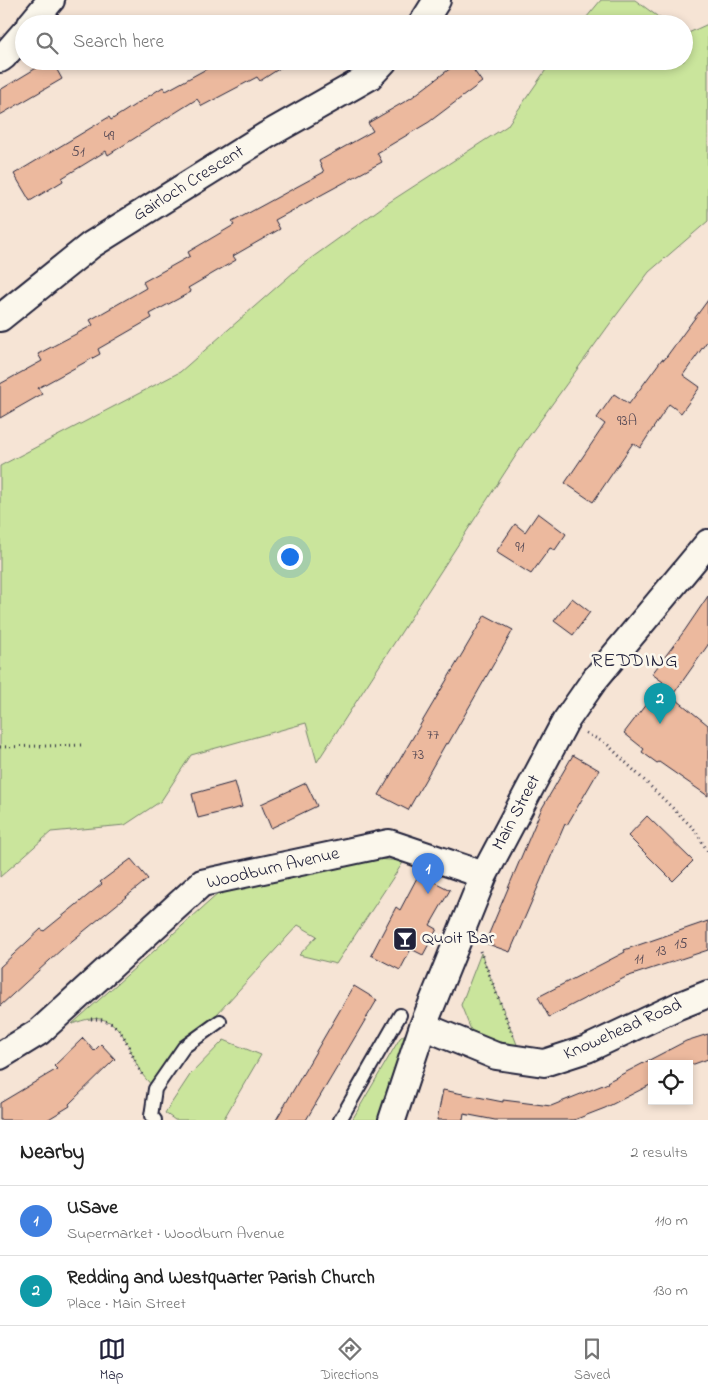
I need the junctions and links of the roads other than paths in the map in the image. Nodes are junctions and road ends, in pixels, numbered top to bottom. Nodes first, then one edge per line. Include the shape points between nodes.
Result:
1 (50, 0) edge
2 (437, 0) edge
3 (38, 15) edge
4 (428, 15) edge
5 (15, 43) edge
6 (0, 59) edge
7 (376, 70) edge
8 (0, 318) edge
9 (708, 543) edge
10 (484, 875) junction
11 (708, 994) edge
12 (400, 1015) dead end
13 (220, 1021) dead end
14 (423, 1026) junction
15 (0, 1056) edge
16 (155, 1120) edge
17 (340, 1120) edge
18 (392, 1120) edge

1 - 3 street
2 - 4 street
5 - 6 street
7 - 8 street, Gairloch Crescent via 369,77 267,135 90,245
9 - 10 street, Main Street via 595,679 565,722
10 - 14 street, Main Street
10 - 15 street, Woodburn Avenue via 388,844 202,883 39,1032
11 - 14 street, Knowehead Road via 587,1049 544,1063 496,1056
12 - 17 lane
13 - 16 lane via 184,1047 155,1089 151,1116
14 - 18 street, Main Street

